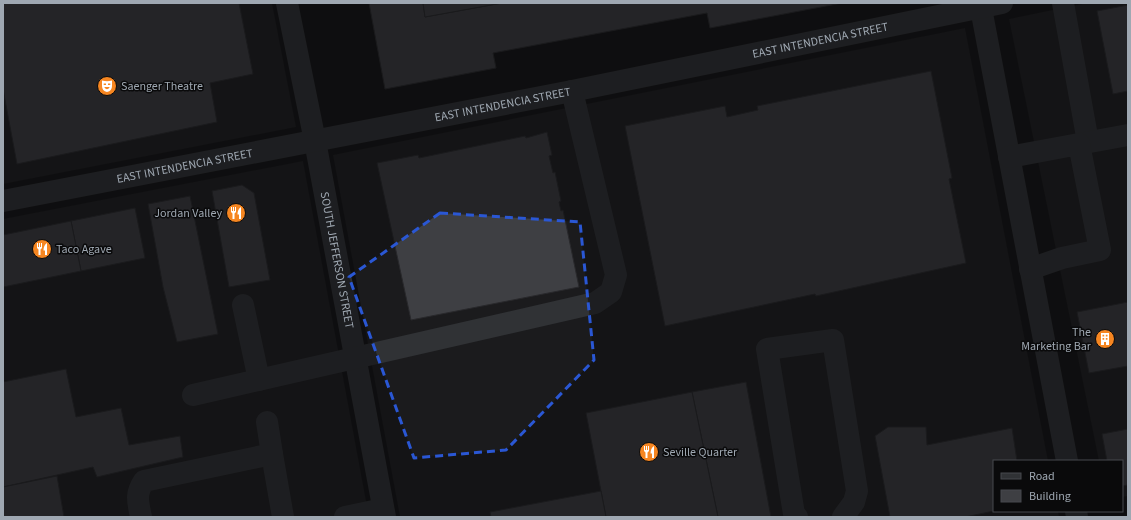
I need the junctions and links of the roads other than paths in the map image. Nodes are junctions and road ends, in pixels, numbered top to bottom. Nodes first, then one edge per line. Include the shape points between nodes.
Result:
1 (287, 3) edge
2 (1002, 3) edge
3 (1063, 3) edge
4 (980, 5) edge
5 (572, 91) junction
6 (1128, 135) edge
7 (315, 141) junction
8 (1084, 143) junction
9 (1009, 157) junction
10 (3, 201) edge
11 (1030, 269) junction
12 (243, 305) dead end
13 (355, 358) junction
14 (259, 380) junction
15 (193, 395) dead end
16 (267, 422) dead end
17 (272, 454) junction
18 (1067, 460) edge
19 (384, 513) edge
20 (141, 517) edge
21 (283, 517) edge
22 (345, 517) edge
23 (797, 517) edge
24 (842, 517) edge

1 - 7 street, SOUTH JEFFERSON STREET
2 - 4 street, EAST INTENDENCIA STREET
3 - 8 street
4 - 5 street, EAST INTENDENCIA STREET
4 - 9 street
5 - 7 street, EAST INTENDENCIA STREET
5 - 13 street via 616,275 612,292 595,303
6 - 8 street
7 - 10 street, EAST INTENDENCIA STREET
7 - 13 street, SOUTH JEFFERSON STREET
8 - 9 street
8 - 11 street via 1100,250 1062,258
9 - 11 street
11 - 18 street
12 - 14 street
13 - 14 street
13 - 19 street, SOUTH JEFFERSON STREET
14 - 15 street
16 - 17 street
17 - 20 street via 144,481 138,489 137,500
17 - 21 street
19 - 22 street
23 - 24 street via 794,514 767,349 833,340 857,490 854,502

